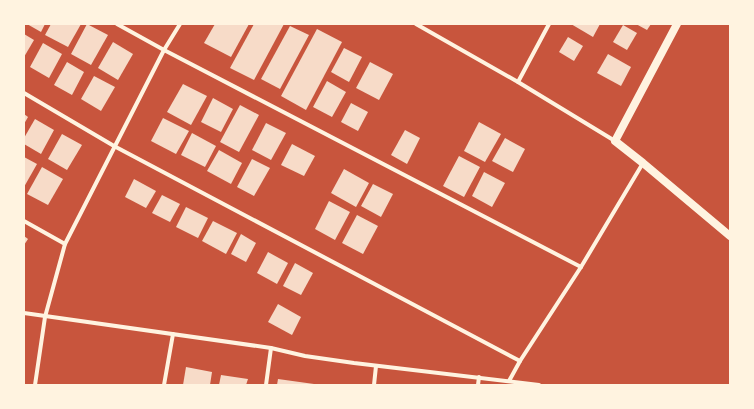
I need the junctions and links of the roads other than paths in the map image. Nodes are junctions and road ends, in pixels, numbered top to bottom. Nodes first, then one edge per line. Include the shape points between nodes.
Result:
1 (117, 24) edge
2 (180, 24) edge
3 (416, 24) edge
4 (549, 24) edge
5 (677, 24) edge
6 (422, 25) edge
7 (164, 50) junction
8 (518, 82) junction
9 (24, 92) edge
10 (615, 141) junction
11 (114, 146) junction
12 (643, 163) junction
13 (24, 221) edge
14 (730, 236) edge
15 (65, 244) junction
16 (581, 267) junction
17 (24, 313) edge
18 (45, 317) junction
19 (173, 334) junction
20 (271, 348) junction
21 (520, 361) junction
22 (376, 366) junction
23 (479, 377) junction
24 (509, 381) junction
25 (34, 385) edge
26 (164, 385) edge
27 (266, 385) edge
28 (374, 385) edge
29 (478, 385) edge
30 (539, 385) edge

1 - 7 street
2 - 7 street
3 - 6 street
4 - 8 street
5 - 10 main road
6 - 8 street
7 - 11 street
7 - 16 street
8 - 10 street
9 - 11 street
10 - 12 main road
11 - 15 street
11 - 21 street
12 - 14 main road
12 - 16 street
13 - 15 street
15 - 18 street
16 - 21 street
17 - 18 street
18 - 19 street
18 - 25 street
19 - 20 street
19 - 26 street
20 - 22 street via 305,356
20 - 27 street
21 - 24 street
22 - 23 street
22 - 28 street
23 - 24 street
23 - 29 street
24 - 30 street

